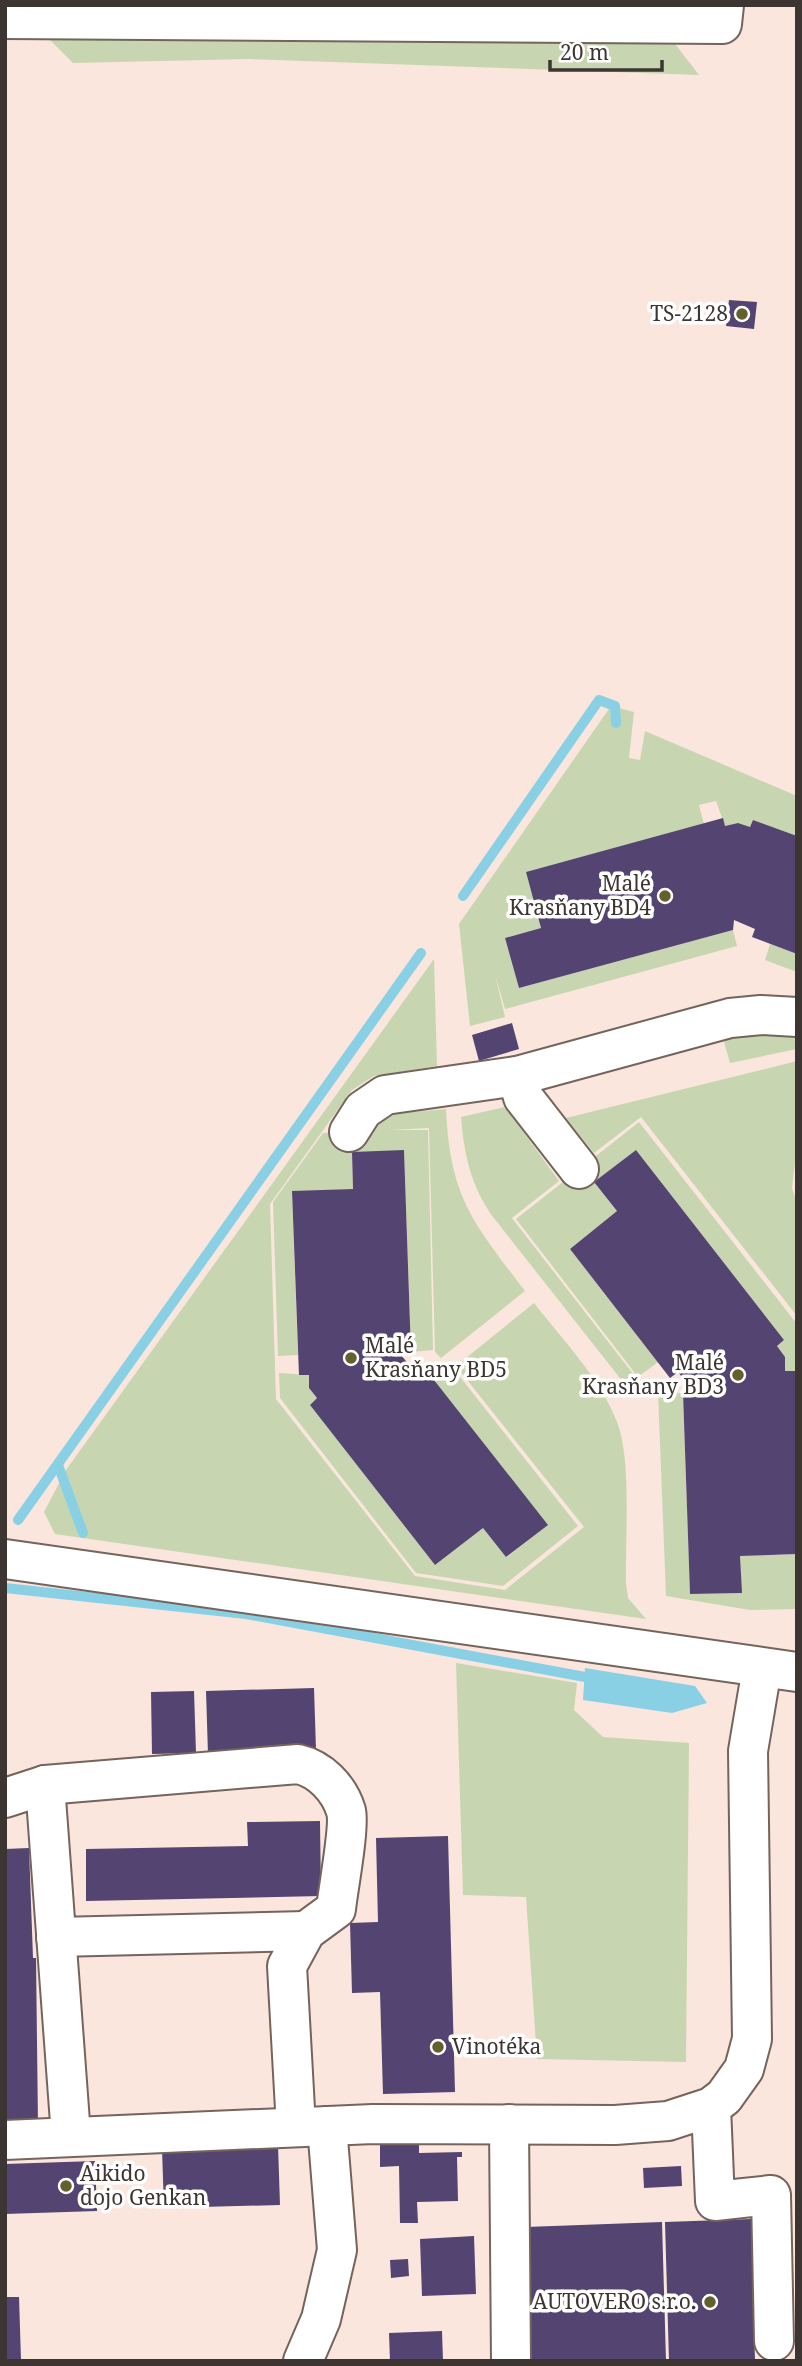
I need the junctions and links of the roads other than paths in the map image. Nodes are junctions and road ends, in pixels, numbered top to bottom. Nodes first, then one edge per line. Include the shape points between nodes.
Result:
1 (724, 5) edge
2 (5, 19) edge
3 (797, 1017) edge
4 (517, 1076) junction
5 (349, 1132) dead end
6 (579, 1169) dead end
7 (5, 1559) edge
8 (780, 1670) edge
9 (45, 1785) junction
10 (5, 1798) edge
11 (306, 1931) junction
12 (55, 1937) junction
13 (711, 2107) junction
14 (509, 2124) junction
15 (311, 2126) junction
16 (71, 2136) junction
17 (5, 2140) edge
18 (774, 2341) dead end
19 (303, 2361) edge
20 (510, 2361) edge

1 - 2 street via 722,24
3 - 4 street via 761,1014 730,1018
4 - 5 street via 384,1095 363,1110
4 - 6 street via 523,1097
7 - 8 street
8 - 13 street via 748,1751 751,2039 734,2087
9 - 10 street
9 - 11 street via 298,1764 313,1767 324,1775 346,1812 336,1909
9 - 12 street
11 - 12 street
11 - 15 street via 287,1966
12 - 16 street
13 - 14 street via 654,2123
13 - 18 street via 715,2201 771,2195
14 - 15 street
14 - 20 street
15 - 16 street
15 - 19 street via 337,2250 321,2319
16 - 17 street

